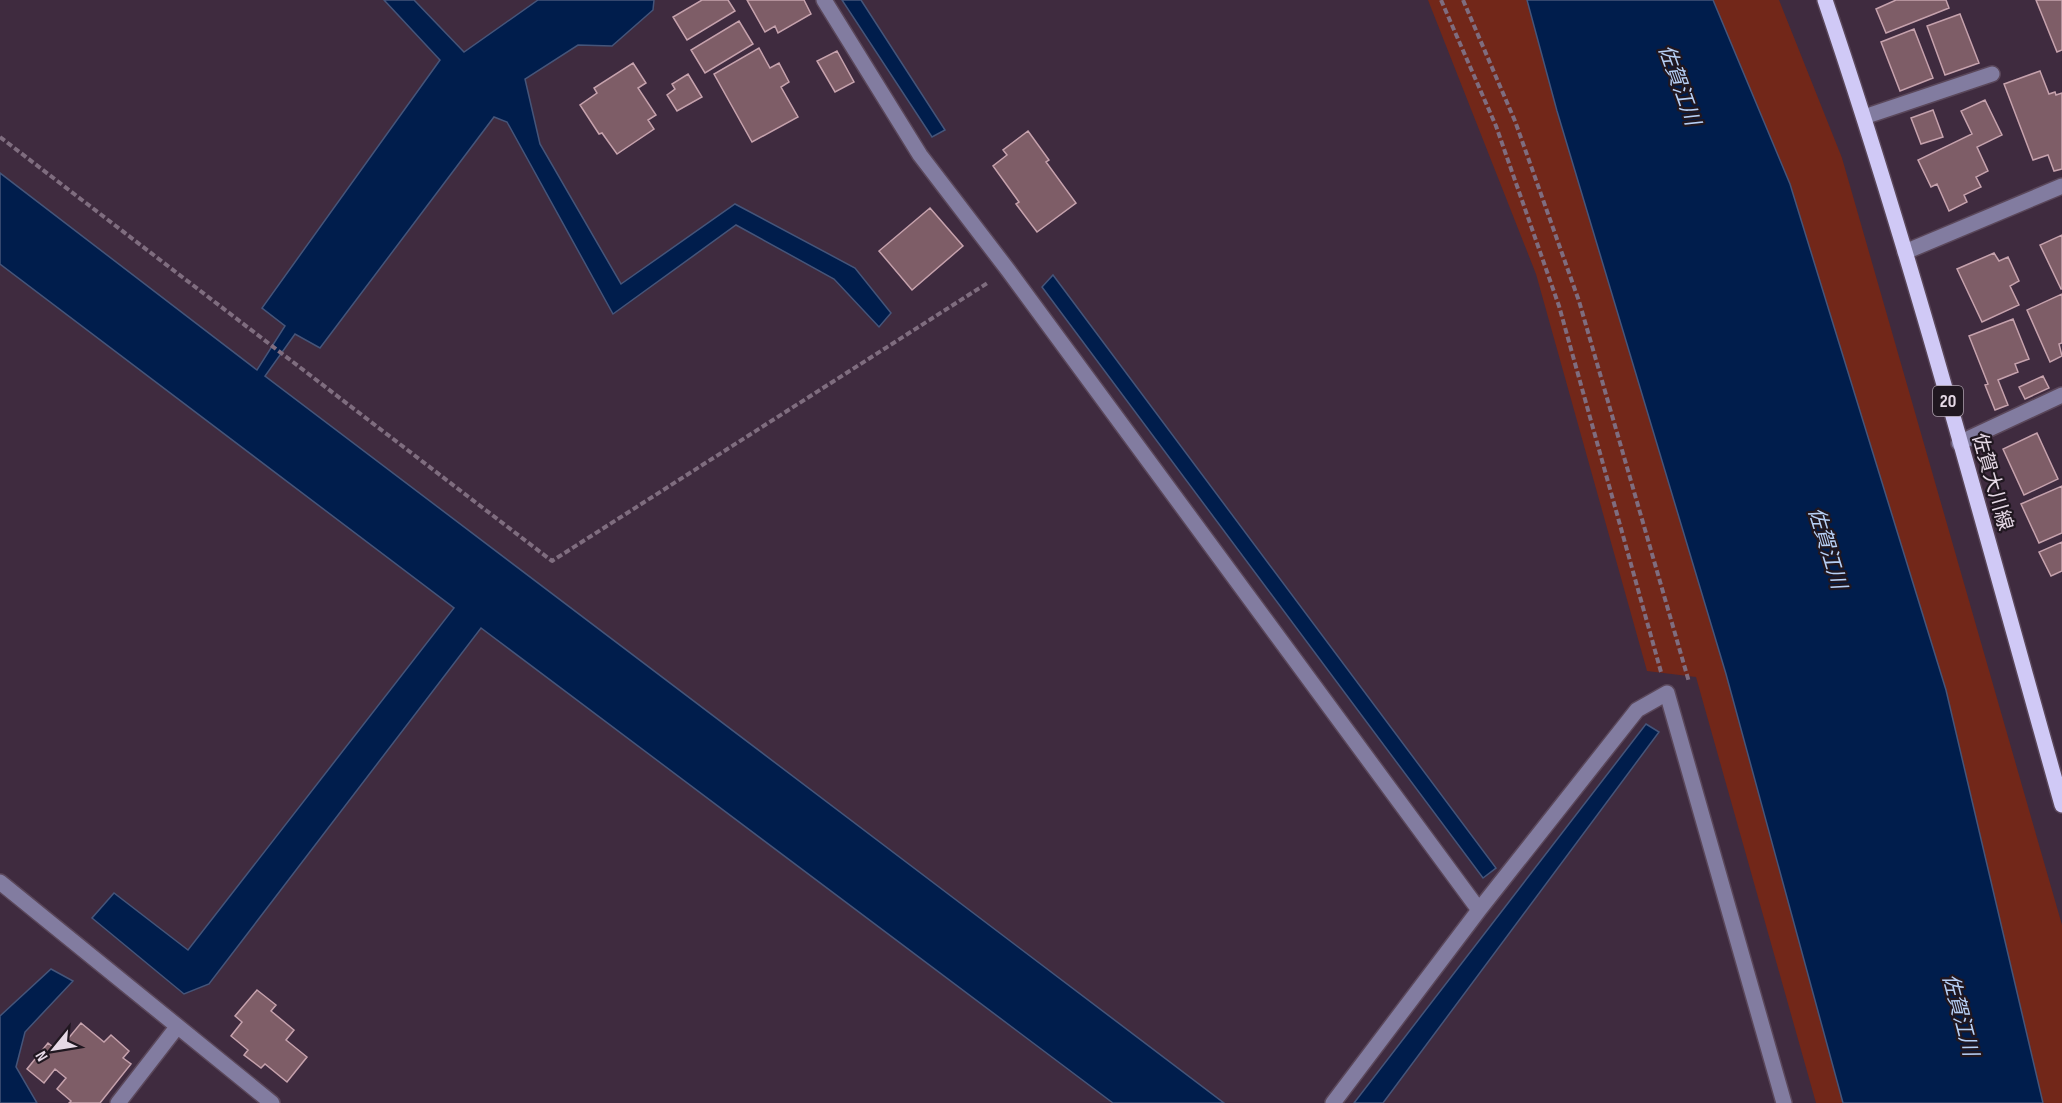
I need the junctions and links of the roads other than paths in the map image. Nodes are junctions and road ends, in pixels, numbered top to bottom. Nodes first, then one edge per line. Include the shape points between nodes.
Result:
1 (824, 0) edge
2 (1825, 0) edge
3 (1992, 74) dead end
4 (1864, 117) junction
5 (2062, 186) edge
6 (1905, 252) junction
7 (2062, 395) edge
8 (1959, 443) junction
9 (2062, 806) edge
10 (0, 882) edge
11 (1479, 910) junction
12 (177, 1027) junction
13 (118, 1103) edge
14 (272, 1103) edge
15 (1333, 1103) edge
16 (1784, 1103) edge

1 - 11 street via 920,155
2 - 4 main road, 佐賀大川線 / 20
3 - 4 street
4 - 6 main road, 佐賀大川線 / 20
5 - 6 street
6 - 8 main road, 佐賀大川線 / 20
7 - 8 street
8 - 9 main road, 佐賀大川線 / 20
10 - 12 street
11 - 15 street
11 - 16 street via 1637,710 1667,693
12 - 13 street
12 - 14 street

